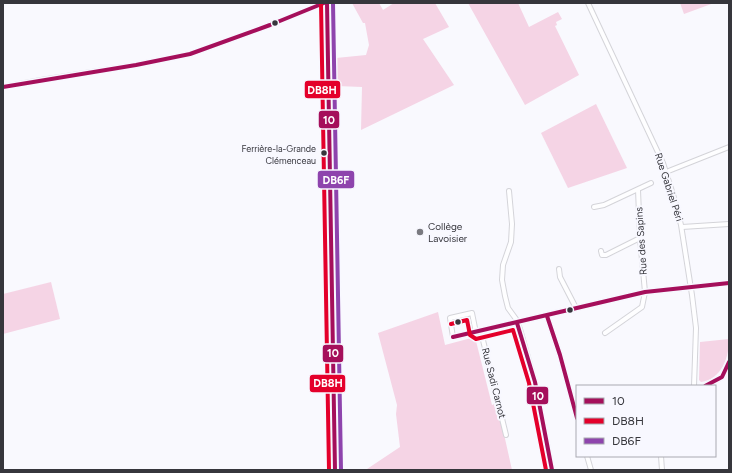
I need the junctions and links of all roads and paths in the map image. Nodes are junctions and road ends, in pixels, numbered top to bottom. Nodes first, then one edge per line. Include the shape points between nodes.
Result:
1 (325, 3) edge
2 (588, 3) edge
3 (3, 87) edge
4 (729, 147) edge
5 (666, 172) junction
6 (651, 183) dead end
7 (638, 190) junction
8 (509, 191) dead end
9 (594, 207) dead end
10 (729, 224) edge
11 (682, 226) junction
12 (640, 238) junction
13 (601, 251) dead end
14 (559, 269) dead end
15 (729, 283) edge
16 (691, 287) junction
17 (645, 292) junction
18 (576, 308) junction
19 (547, 316) junction
20 (517, 323) junction
21 (478, 332) junction
22 (605, 333) dead end
23 (729, 362) edge
24 (694, 385) edge
25 (707, 385) edge
26 (576, 414) edge
27 (506, 435) dead end
28 (587, 457) edge
29 (661, 457) edge
30 (335, 470) edge
31 (552, 470) edge
32 (592, 470) edge
33 (662, 470) edge

1 - 3 street via 190,54
1 - 30 main road
2 - 5 street, Rue Gabriel Péri
4 - 5 street
5 - 11 street, Rue Gabriel Péri
6 - 7 street
7 - 9 street
7 - 12 street, Rue des Sapins
8 - 20 street via 511,242 503,265 502,280 508,308
10 - 11 street
11 - 16 street, Rue Gabriel Péri
12 - 13 street via 606,255 602,255
12 - 17 street, Rue des Sapins
14 - 18 street via 560,277
15 - 16 street
16 - 17 street
16 - 24 street, Rue Gabriel Péri via 696,328
17 - 18 street
17 - 22 street via 642,307
18 - 19 street
19 - 20 street
19 - 26 street
20 - 21 street
20 - 31 street via 535,382
21 - 21 street, Rue Sadi Carnot via 454,337 450,318 472,313
21 - 27 street, Rue Sadi Carnot via 496,390
23 - 25 street via 722,377
28 - 32 street
29 - 33 street

